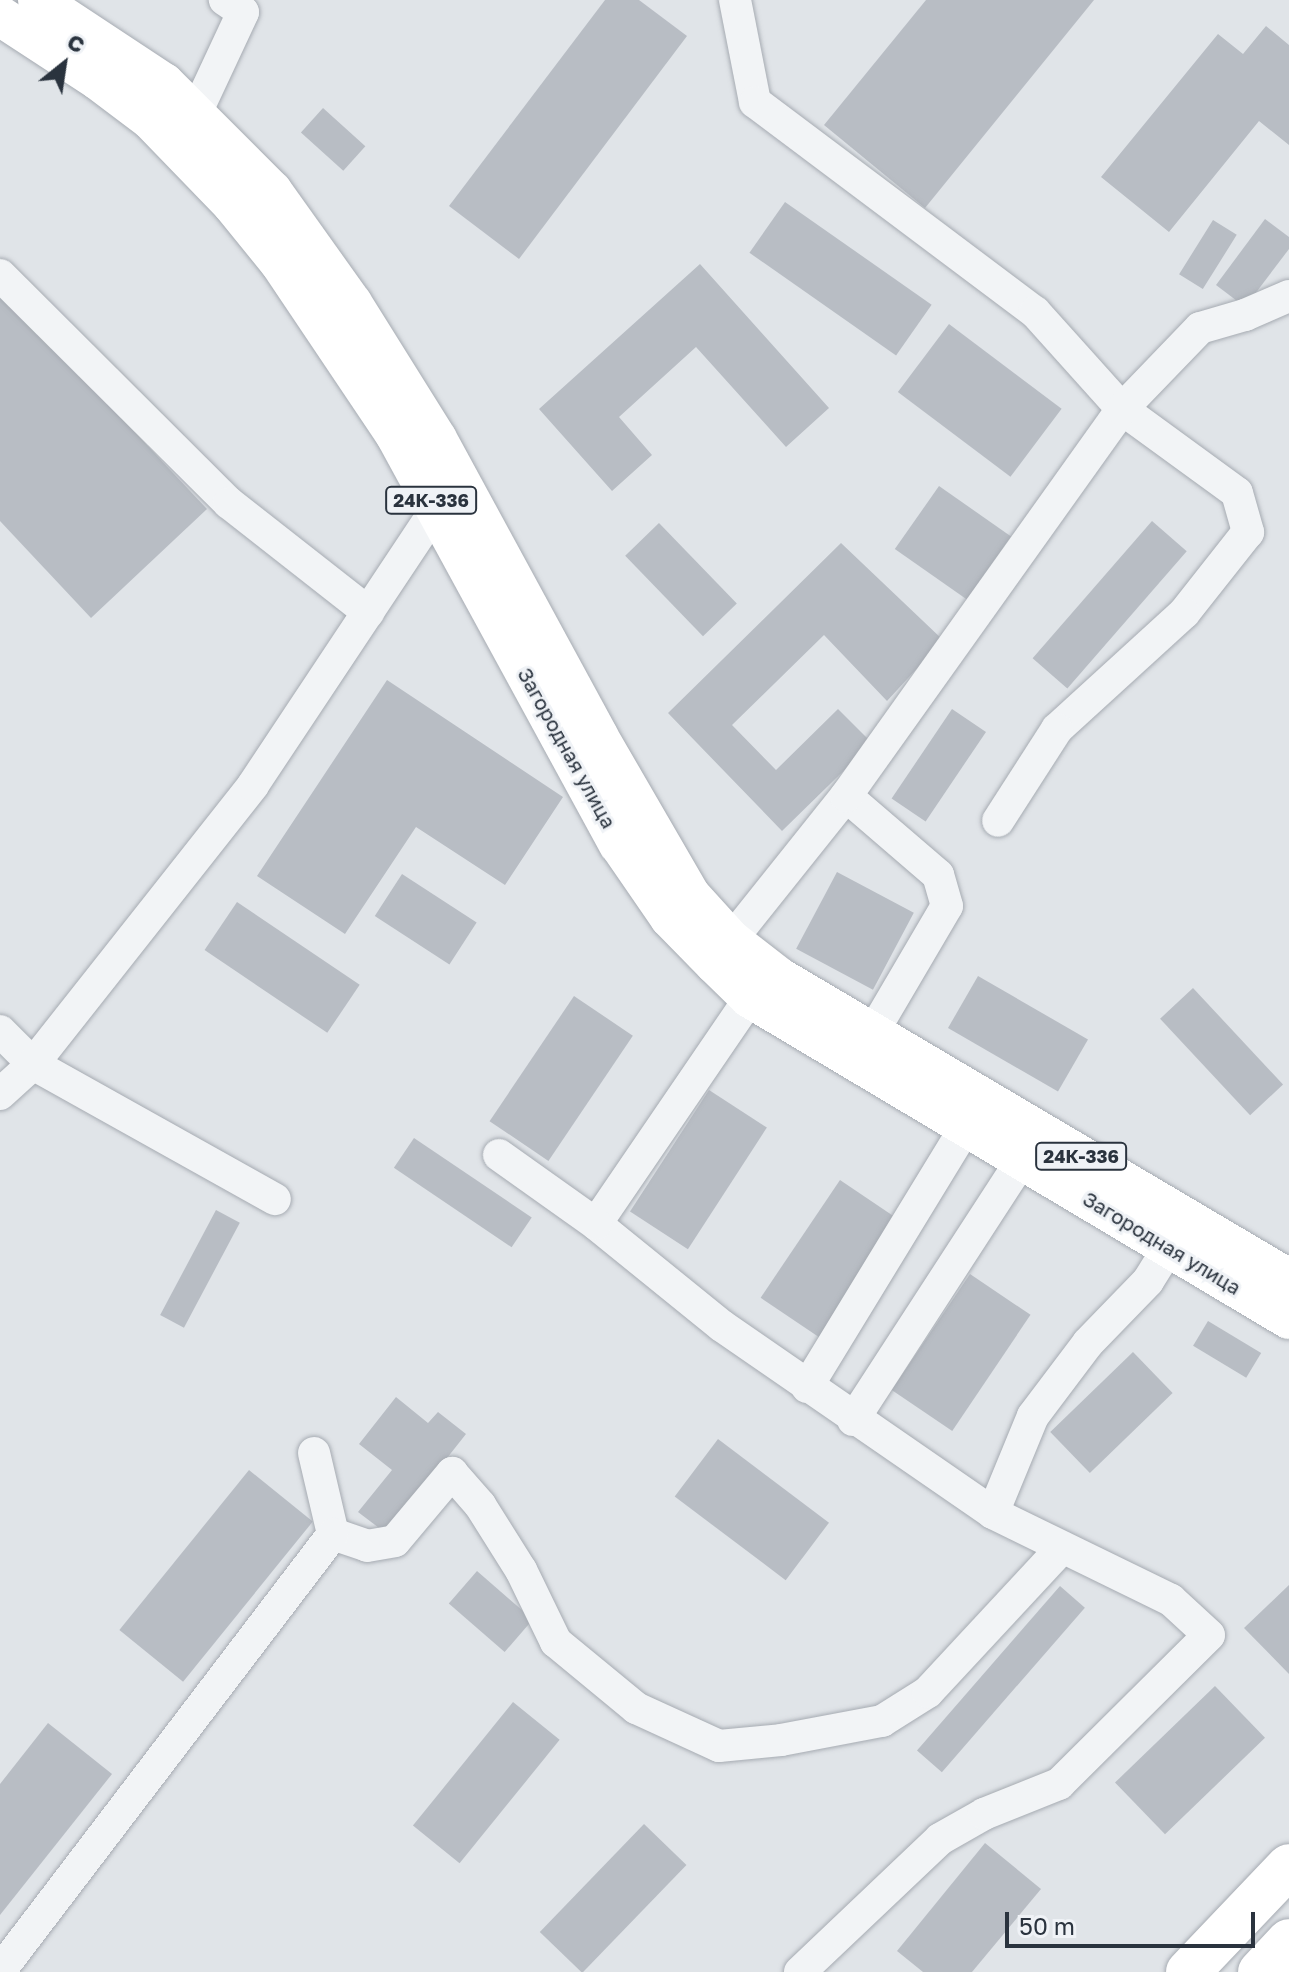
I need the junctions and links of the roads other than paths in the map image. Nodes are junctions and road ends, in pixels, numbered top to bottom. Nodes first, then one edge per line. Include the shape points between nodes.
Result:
1 (38, 0) edge
2 (225, 0) edge
3 (735, 0) edge
4 (0, 16) edge
5 (196, 113) junction
6 (0, 275) edge
7 (1289, 296) edge
8 (1122, 409) junction
9 (451, 502) junction
10 (368, 612) junction
11 (846, 796) junction
12 (998, 821) dead end
13 (731, 940) junction
14 (750, 998) junction
15 (0, 1031) edge
16 (873, 1032) junction
17 (33, 1064) junction
18 (0, 1094) edge
19 (966, 1127) junction
20 (499, 1155) dead end
21 (1022, 1160) junction
22 (275, 1199) dead end
23 (596, 1224) junction
24 (1169, 1247) junction
25 (1289, 1279) edge
26 (1289, 1319) edge
27 (807, 1387) junction
28 (853, 1420) junction
29 (314, 1453) dead end
30 (993, 1513) junction
31 (333, 1534) junction
32 (1062, 1548) junction
33 (1289, 1866) edge
34 (1199, 1961) edge
35 (0, 1971) edge
36 (800, 1972) edge

1 - 5 main road, Загородная улица / 24К-336 via 164,83
2 - 5 lane via 243,12
3 - 8 lane via 755,102 1035,312
4 - 9 main road, Загородная улица / 24К-336 via 151,120 232,204 280,263 395,434
5 - 9 main road, Загородная улица / 24К-336 via 272,191 343,290 437,439
6 - 10 lane via 229,503
7 - 8 lane via 1200,328
8 - 11 lane
8 - 12 lane via 1237,493 1248,532 1184,613 1057,729
9 - 10 lane
9 - 13 main road, Загородная улица / 24К-336 via 690,895
9 - 14 main road, Загородная улица / 24К-336 via 619,844 670,918
10 - 17 lane via 253,785
11 - 13 lane
11 - 16 lane via 938,875 947,906
13 - 16 main road, Загородная улица / 24К-336 via 780,978
14 - 19 main road, Загородная улица / 24К-336
14 - 23 lane
15 - 17 lane
16 - 25 main road, Загородная улица / 24К-336
17 - 18 lane
17 - 22 lane
19 - 21 main road, Загородная улица / 24К-336
19 - 27 lane
20 - 23 lane
21 - 24 main road, Загородная улица / 24К-336
21 - 28 lane
23 - 27 lane
24 - 26 main road, Загородная улица / 24К-336
24 - 30 lane via 1148,1281 1088,1343 1033,1416
27 - 28 lane
28 - 30 lane
29 - 31 lane
30 - 32 lane
31 - 32 lane via 367,1546 395,1541 452,1473 480,1505 521,1570 556,1642 636,1708 719,1746 882,1721 928,1692
31 - 35 lane
32 - 36 lane via 1171,1600 1209,1635 1059,1784 984,1814 940,1839
33 - 34 highway

